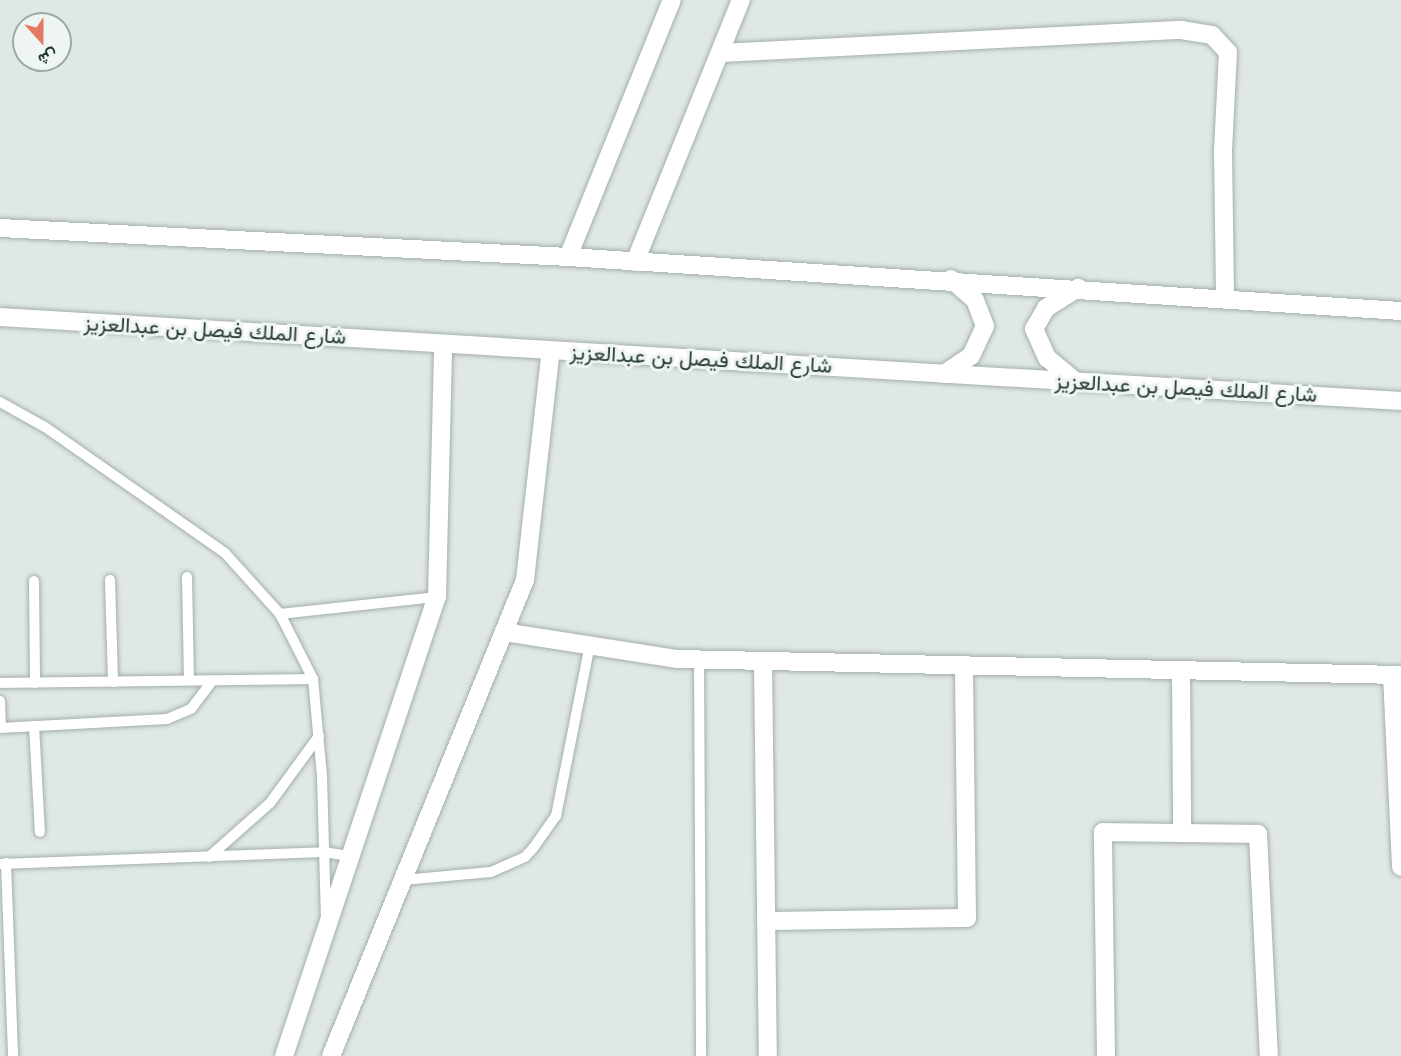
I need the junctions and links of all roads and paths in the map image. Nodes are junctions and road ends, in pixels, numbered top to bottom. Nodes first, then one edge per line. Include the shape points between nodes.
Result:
1 (672, 0) edge
2 (741, 0) edge
3 (721, 53) junction
4 (0, 228) edge
5 (568, 257) junction
6 (635, 262) junction
7 (951, 279) junction
8 (1078, 288) junction
9 (1225, 298) junction
10 (1401, 311) edge
11 (0, 317) edge
12 (442, 344) junction
13 (551, 350) junction
14 (944, 374) junction
15 (1076, 382) junction
16 (1401, 401) edge
17 (0, 402) edge
18 (187, 577) dead end
19 (110, 580) dead end
20 (34, 581) dead end
21 (437, 597) junction
22 (280, 614) junction
23 (504, 632) junction
24 (590, 645) junction
25 (699, 659) junction
26 (763, 661) junction
27 (964, 665) junction
28 (1181, 670) junction
29 (1396, 675) edge
30 (314, 679) junction
31 (213, 680) junction
32 (189, 681) junction
33 (113, 682) junction
34 (0, 683) edge
35 (35, 683) junction
36 (0, 701) edge
37 (34, 726) junction
38 (1, 728) edge
39 (319, 736) junction
40 (40, 832) dead end
41 (1182, 833) junction
42 (324, 852) junction
43 (350, 856) junction
44 (208, 857) junction
45 (3, 863) edge
46 (1401, 867) edge
47 (403, 880) junction
48 (766, 921) junction
49 (326, 928) junction
50 (13, 1056) edge
51 (284, 1056) edge
52 (331, 1056) edge
53 (701, 1056) edge
54 (768, 1056) edge
55 (1106, 1056) edge
56 (1269, 1056) edge

1 - 5 street
2 - 3 street
3 - 6 street
3 - 9 street via 1181,30 1212,35 1228,52 1223,151
4 - 5 street
5 - 6 street
6 - 7 street
7 - 8 street
7 - 14 street via 975,300 985,326 971,356
8 - 9 street
8 - 15 street via 1046,308 1034,329 1047,358
9 - 10 street
11 - 12 street, شارع الملك فيصل بن عبدالعزيز
12 - 13 street, شارع الملك فيصل بن عبدالعزيز
12 - 21 street
13 - 14 street, شارع الملك فيصل بن عبدالعزيز
13 - 23 street via 525,580
14 - 15 street, شارع الملك فيصل بن عبدالعزيز
15 - 16 street, شارع الملك فيصل بن عبدالعزيز
17 - 22 lane via 45,427 225,554
18 - 32 lane
19 - 33 lane
20 - 35 lane
21 - 22 lane
21 - 43 street
22 - 30 lane
23 - 24 street
23 - 47 street
24 - 25 street
24 - 47 lane via 556,816 534,848 525,857 491,872
25 - 26 street
25 - 53 lane
26 - 27 street
26 - 48 street
27 - 28 street
27 - 48 street via 967,918
28 - 29 street
28 - 41 street
29 - 46 street
30 - 31 lane
30 - 39 lane
31 - 32 lane
31 - 37 lane via 191,709 167,719
32 - 33 lane
33 - 35 lane
34 - 35 lane
36 - 38 lane
37 - 38 lane
37 - 40 lane
39 - 42 lane
39 - 44 lane via 270,803
41 - 55 street via 1103,832
41 - 56 street via 1258,834
42 - 43 lane
42 - 44 lane
42 - 49 lane
43 - 49 street
44 - 45 lane
45 - 50 lane
47 - 52 street
48 - 54 street
49 - 51 street

